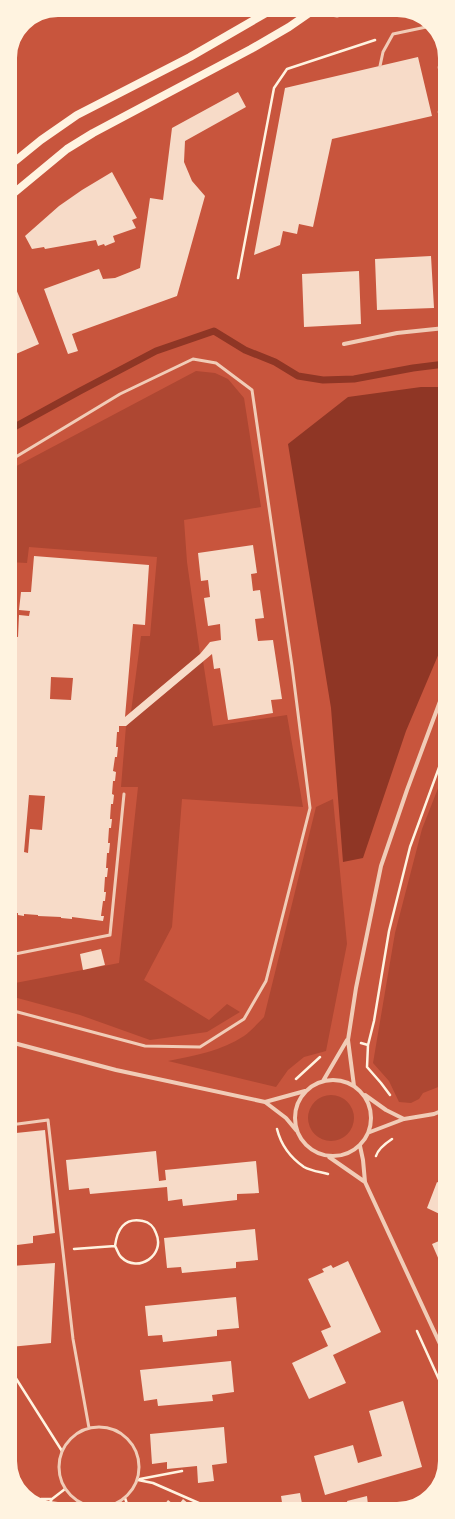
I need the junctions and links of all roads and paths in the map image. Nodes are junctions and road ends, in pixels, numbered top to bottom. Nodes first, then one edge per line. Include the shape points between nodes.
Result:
1 (261, 16) edge
2 (305, 16) edge
3 (424, 27) edge
4 (393, 34) junction
5 (380, 66) dead end
6 (16, 160) edge
7 (16, 191) edge
8 (238, 278) dead end
9 (439, 329) edge
10 (344, 344) dead end
11 (16, 457) edge
12 (439, 706) edge
13 (439, 770) edge
14 (124, 794) dead end
15 (16, 954) edge
16 (16, 1012) edge
17 (348, 1040) junction
18 (16, 1044) edge
19 (368, 1045) junction
20 (322, 1055) dead end
21 (294, 1080) dead end
22 (323, 1081) junction
23 (354, 1086) junction
24 (306, 1091) junction
25 (363, 1094) junction
26 (391, 1097) dead end
27 (265, 1102) junction
28 (439, 1112) edge
29 (404, 1119) junction
30 (16, 1124) edge
31 (277, 1126) dead end
32 (296, 1130) junction
33 (370, 1132) junction
34 (360, 1146) junction
35 (329, 1157) junction
36 (376, 1158) dead end
37 (331, 1175) dead end
38 (365, 1182) junction
39 (115, 1246) junction
40 (64, 1250) junction
41 (439, 1342) edge
42 (16, 1378) edge
43 (89, 1428) junction
44 (62, 1451) junction
45 (182, 1471) dead end
46 (138, 1480) junction
47 (65, 1489) junction
48 (125, 1498) junction
49 (41, 1499) edge
50 (52, 1499) junction
51 (50, 1502) edge
52 (82, 1503) edge
53 (118, 1503) edge
54 (127, 1503) edge
55 (199, 1503) edge

1 - 6 main road via 190,57 77,115
2 - 7 main road via 251,49 93,133 67,149
3 - 4 lane
4 - 5 lane via 383,52
4 - 8 path via 287,69 274,88
9 - 10 street via 397,333
11 - 16 lane via 120,394 193,360 216,363 252,390 310,808 266,980 244,1019 200,1047 145,1046
12 - 17 street via 406,790 381,866
13 - 19 path via 408,855 388,931
14 - 15 lane via 110,935
17 - 19 path
17 - 22 street
17 - 23 street
18 - 27 street via 116,1070
19 - 26 path via 367,1067
20 - 21 path
22 - 23 street via 344,1081
22 - 24 street
23 - 25 street
24 - 27 street
24 - 32 street via 295,1109
25 - 29 street
25 - 33 street via 371,1112
27 - 32 street via 286,1118
28 - 29 street
29 - 33 street
29 - 36 path via 404,1135 386,1144 377,1153
30 - 40 lane via 48,1120
31 - 37 path via 280,1139 290,1154 305,1168
32 - 35 street via 308,1148
33 - 34 street
34 - 35 street via 340,1156
34 - 38 street
35 - 38 street
38 - 41 street
39 - 39 path via 120,1256 129,1263 141,1264 151,1259 158,1250 159,1238 154,1228 144,1221 133,1220 123,1225 116,1234
39 - 40 path
40 - 43 lane via 73,1338
42 - 44 path
43 - 44 lane via 68,1441
43 - 46 lane via 114,1429 133,1444 140,1468
44 - 47 lane via 60,1477
45 - 46 path
46 - 48 lane
46 - 55 path via 153,1482
47 - 50 path
47 - 52 lane
48 - 53 lane
48 - 54 path
49 - 50 path
50 - 51 path

